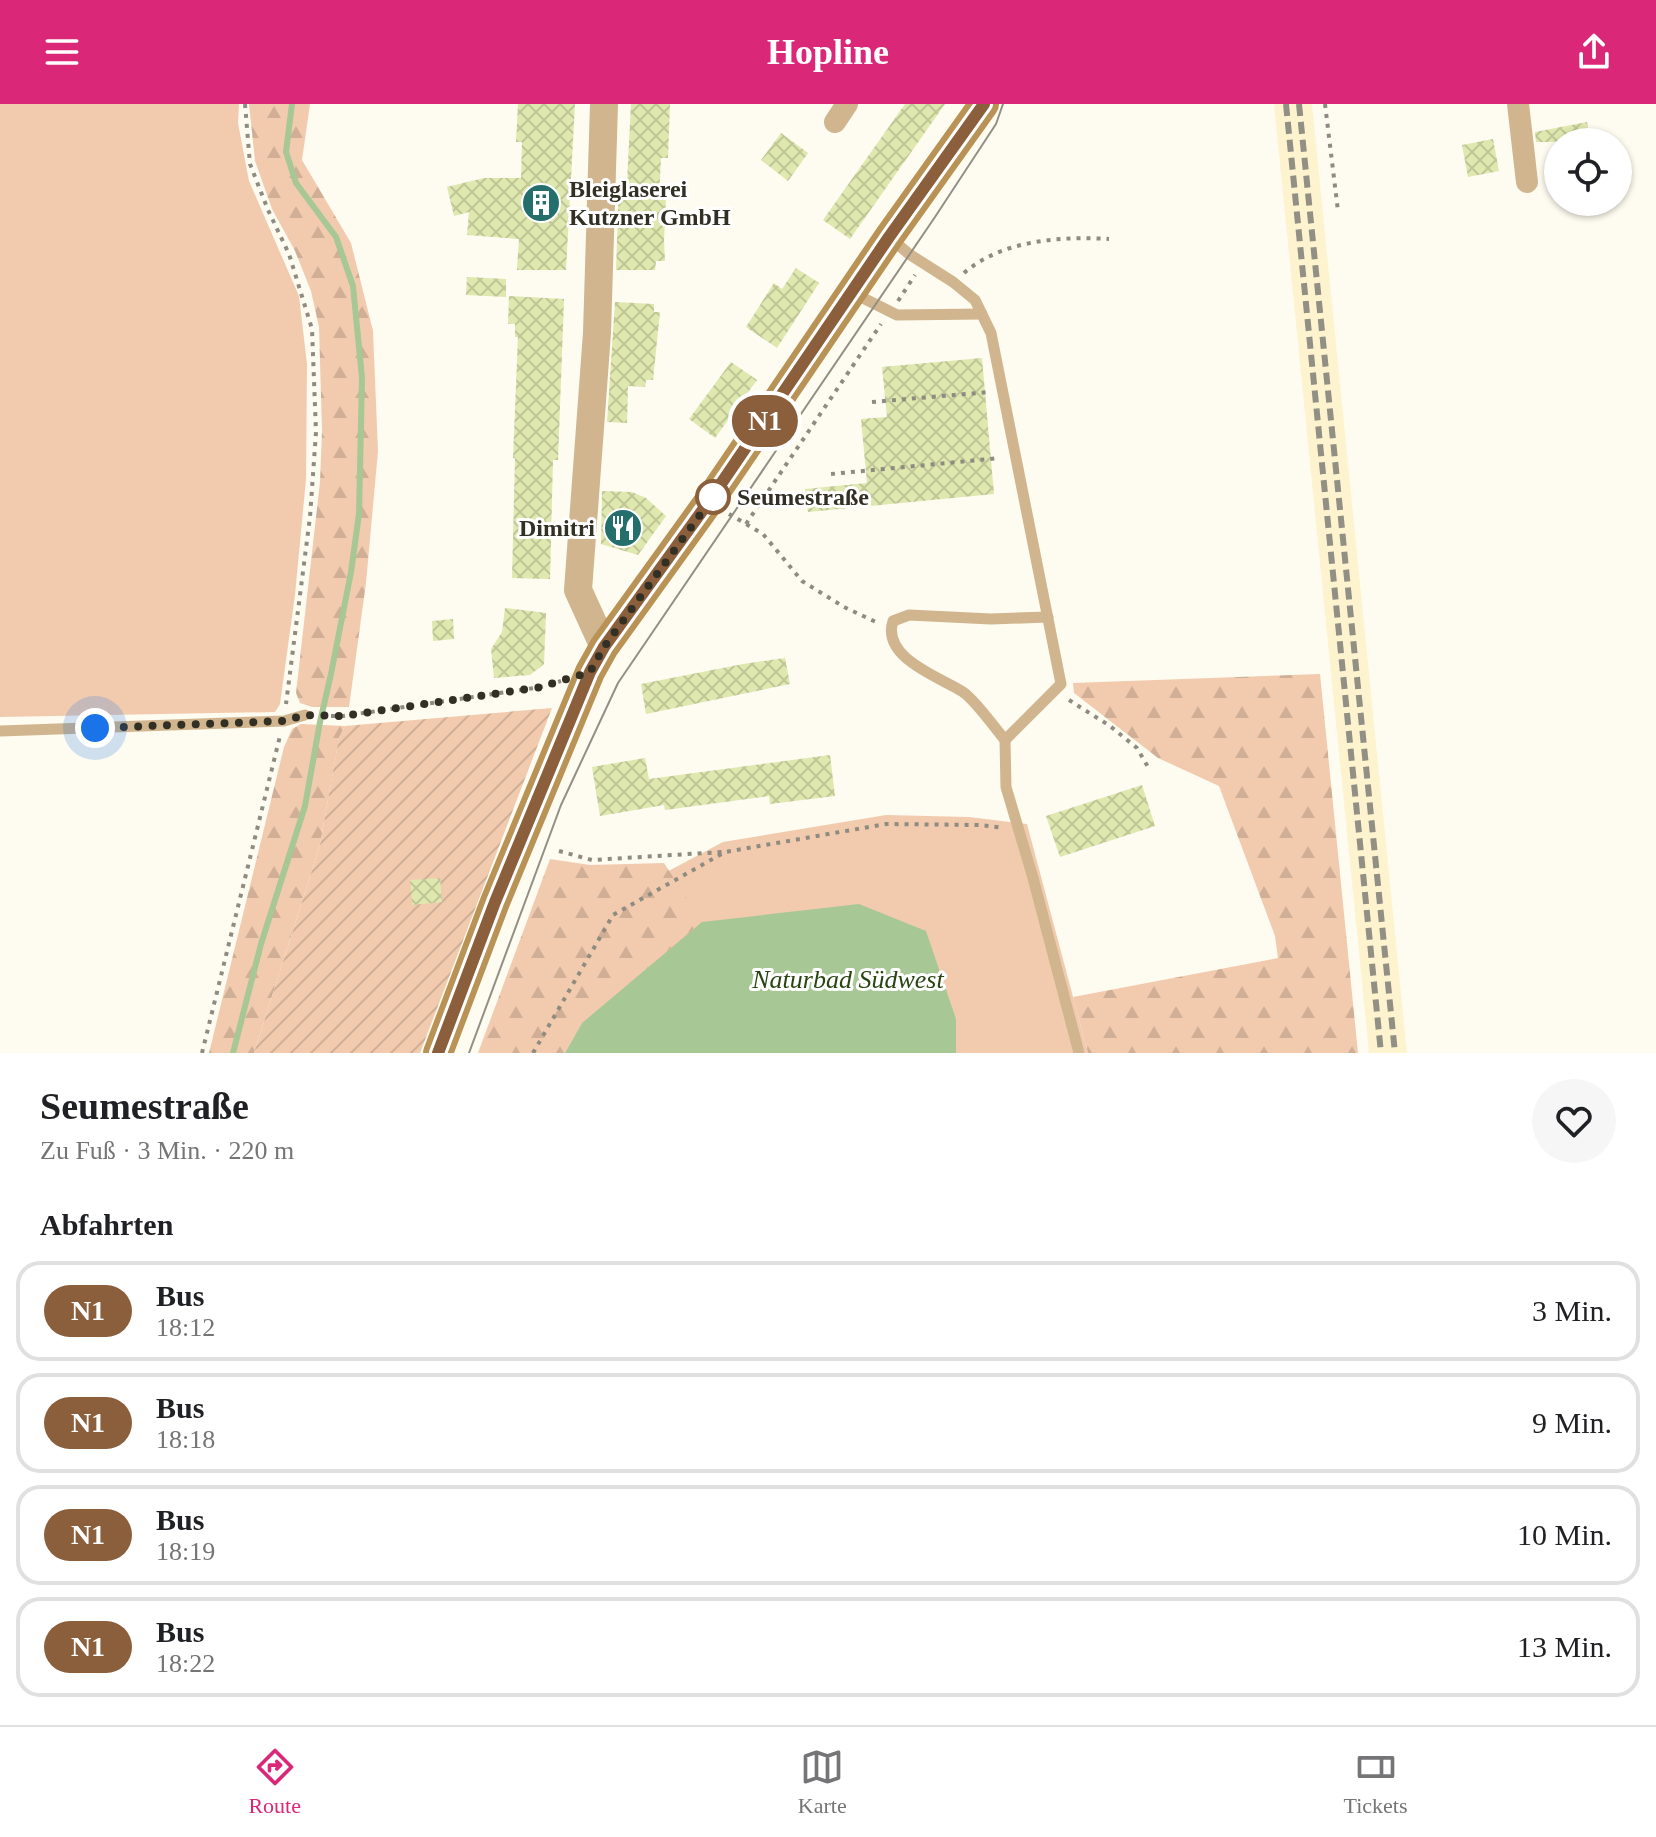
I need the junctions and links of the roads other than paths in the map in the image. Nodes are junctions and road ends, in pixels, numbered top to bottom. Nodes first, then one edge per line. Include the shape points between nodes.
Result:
1 (604, 104) edge
2 (984, 104) edge
3 (1518, 104) edge
4 (1527, 182) dead end
5 (889, 237) junction
6 (852, 292) junction
7 (982, 314) junction
8 (1048, 617) junction
9 (597, 659) junction
10 (305, 715) road end
11 (0, 731) edge
12 (1005, 740) junction
13 (438, 1053) edge
14 (1079, 1053) edge

1 - 9 street via 597,333 578,590
2 - 5 main road
3 - 4 street
5 - 6 main road
5 - 7 lane via 975,300
6 - 7 lane via 897,315
6 - 9 main road
7 - 8 lane via 991,333
8 - 12 lane via 1061,684
8 - 12 lane via 909,615 893,621 898,649 927,674 965,694
9 - 13 main road
10 - 11 lane via 284,721
12 - 14 lane via 1006,787

